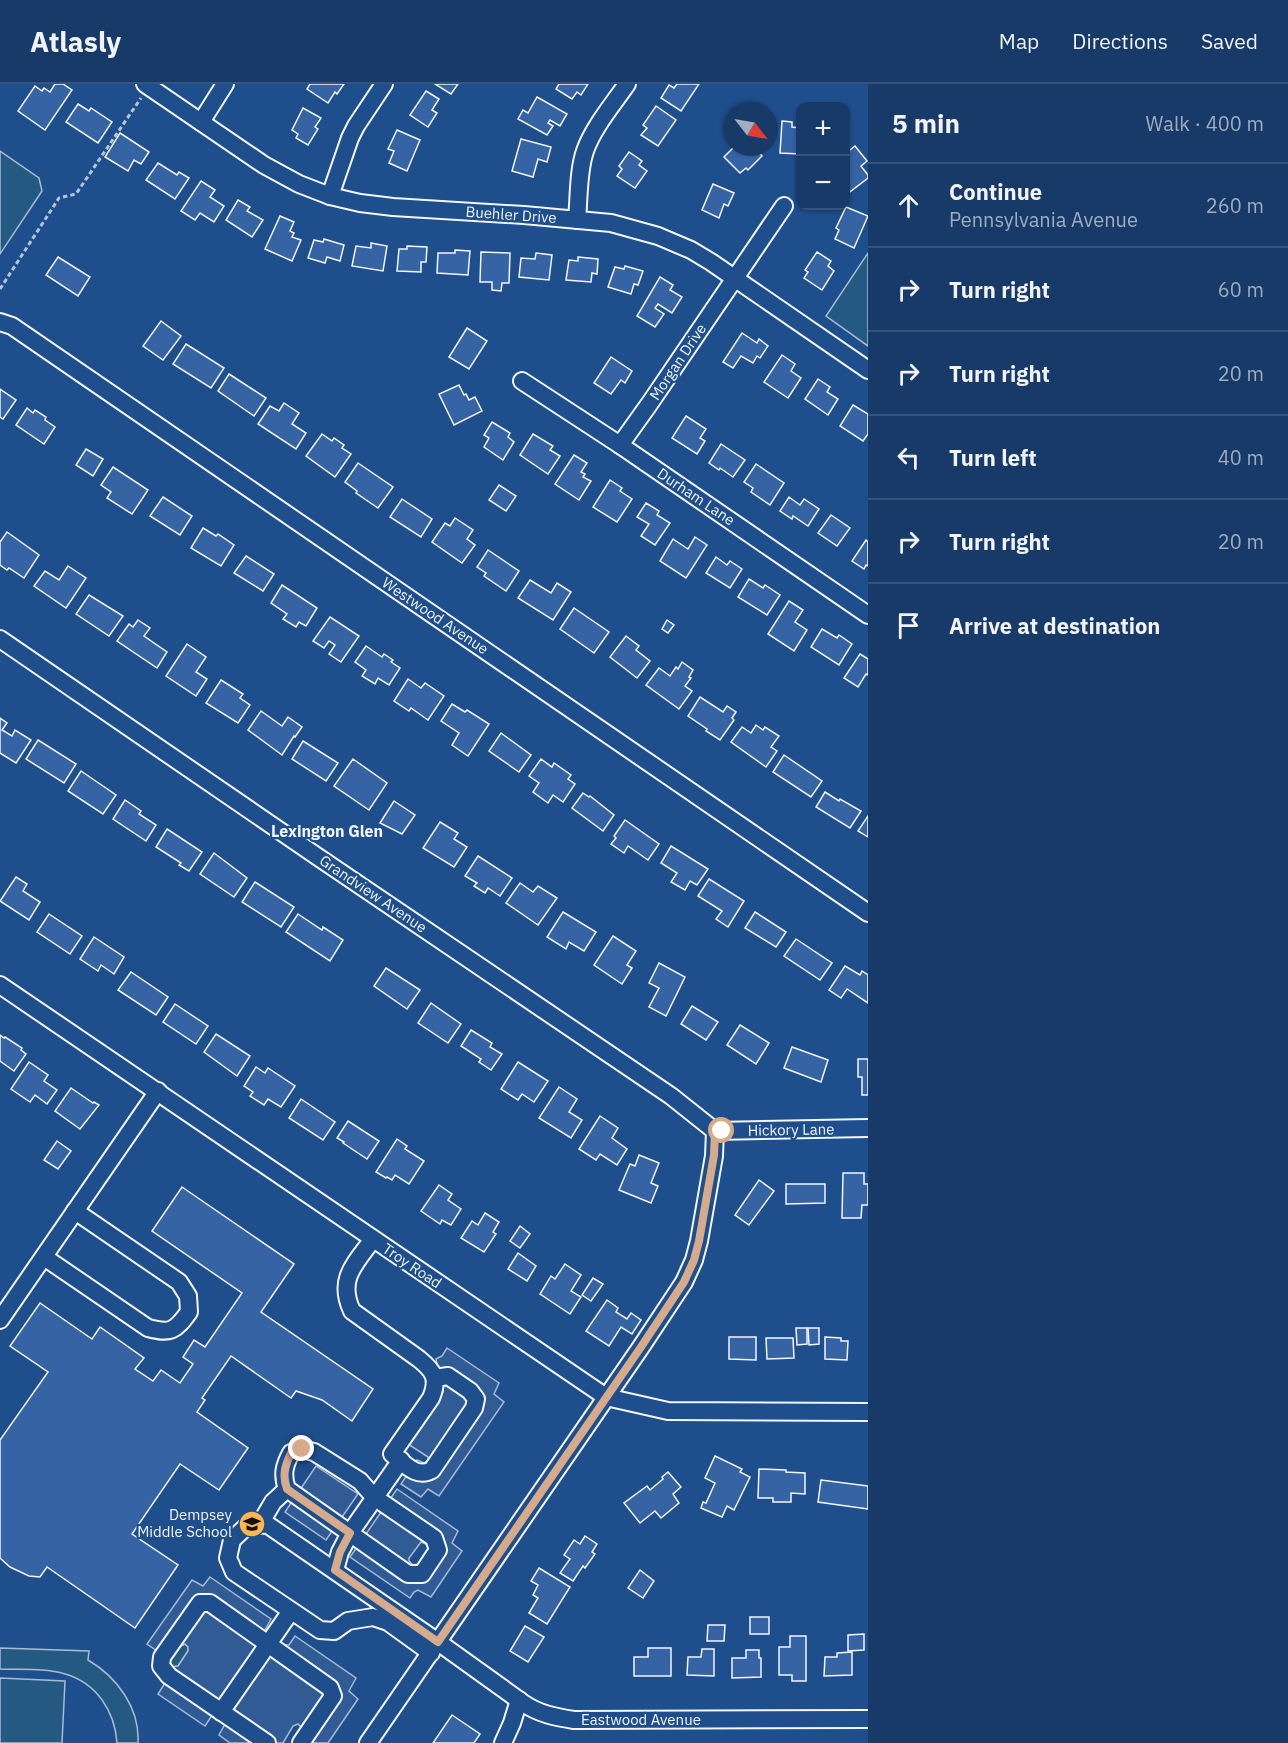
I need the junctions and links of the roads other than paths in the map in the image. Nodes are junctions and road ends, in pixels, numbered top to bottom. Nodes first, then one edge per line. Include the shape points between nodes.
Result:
1 (225, 84) edge
2 (384, 84) edge
3 (627, 84) edge
4 (147, 85) edge
5 (201, 122) junction
6 (330, 196) junction
7 (783, 206) dead end
8 (577, 220) junction
9 (735, 279) junction
10 (0, 322) edge
11 (868, 370) edge
12 (522, 381) dead end
13 (620, 445) junction
14 (868, 615) edge
15 (0, 639) edge
16 (868, 913) edge
17 (0, 985) edge
18 (158, 1091) junction
19 (868, 1128) edge
20 (715, 1131) junction
21 (75, 1211) junction
22 (373, 1239) junction
23 (44, 1257) junction
24 (0, 1320) edge
25 (435, 1378) junction
26 (606, 1397) junction
27 (868, 1412) edge
28 (400, 1460) junction
29 (287, 1489) junction
30 (374, 1497) junction
31 (260, 1524) junction
32 (350, 1533) junction
33 (335, 1570) junction
34 (291, 1611) junction
35 (268, 1643) junction
36 (434, 1647) junction
37 (519, 1700) junction
38 (221, 1712) junction
39 (868, 1719) edge
40 (267, 1743) edge
41 (301, 1743) edge
42 (368, 1743) edge
43 (503, 1743) edge

1 - 5 street
2 - 6 street via 350,138
3 - 8 street via 585,150
4 - 5 street, Buehler Drive
5 - 6 street, Buehler Drive via 276,172
6 - 8 street, Buehler Drive via 393,207
7 - 9 street, Morgan Drive
8 - 9 street, Buehler Drive via 611,223 658,236 691,250
9 - 11 street, Buehler Drive
9 - 13 street, Morgan Drive
10 - 16 street, Westwood Avenue via 12,326
12 - 13 street, Durham Lane
13 - 14 street, Durham Lane
15 - 20 street, Grandview Avenue via 671,1096
17 - 18 street, Troy Road
18 - 21 street
18 - 22 street, Troy Road
19 - 20 street, Hickory Lane
20 - 26 street via 694,1260 684,1282
21 - 23 street
21 - 23 street via 179,1282 188,1296 189,1312 178,1328 164,1332 148,1328
22 - 25 street via 346,1277 346,1299 352,1311 420,1359
22 - 26 street, Troy Road
23 - 24 street
25 - 28 street via 431,1398 392,1454
25 - 28 street via 448,1376 470,1391 476,1399 474,1408 432,1470 418,1473
26 - 27 street, Troy Road via 668,1412
26 - 36 street
28 - 30 street
29 - 30 street via 283,1478 285,1466 291,1453 302,1449 314,1452 360,1482
29 - 31 street via 273,1502
29 - 32 street
30 - 32 street
30 - 32 street via 434,1538 438,1550 422,1574 408,1574
31 - 33 street via 268,1525
31 - 34 street via 249,1524 232,1540 228,1558 234,1572
32 - 33 street
33 - 36 street
34 - 35 street
34 - 36 street via 320,1630 334,1631 348,1621 373,1617
35 - 38 street
35 - 38 street via 210,1603 200,1603 162,1657 161,1666 169,1676
35 - 41 street via 330,1688 333,1696
36 - 37 street, Eastwood Avenue
36 - 42 street
37 - 39 street, Eastwood Avenue via 552,1717 574,1720
37 - 43 street
38 - 40 street

